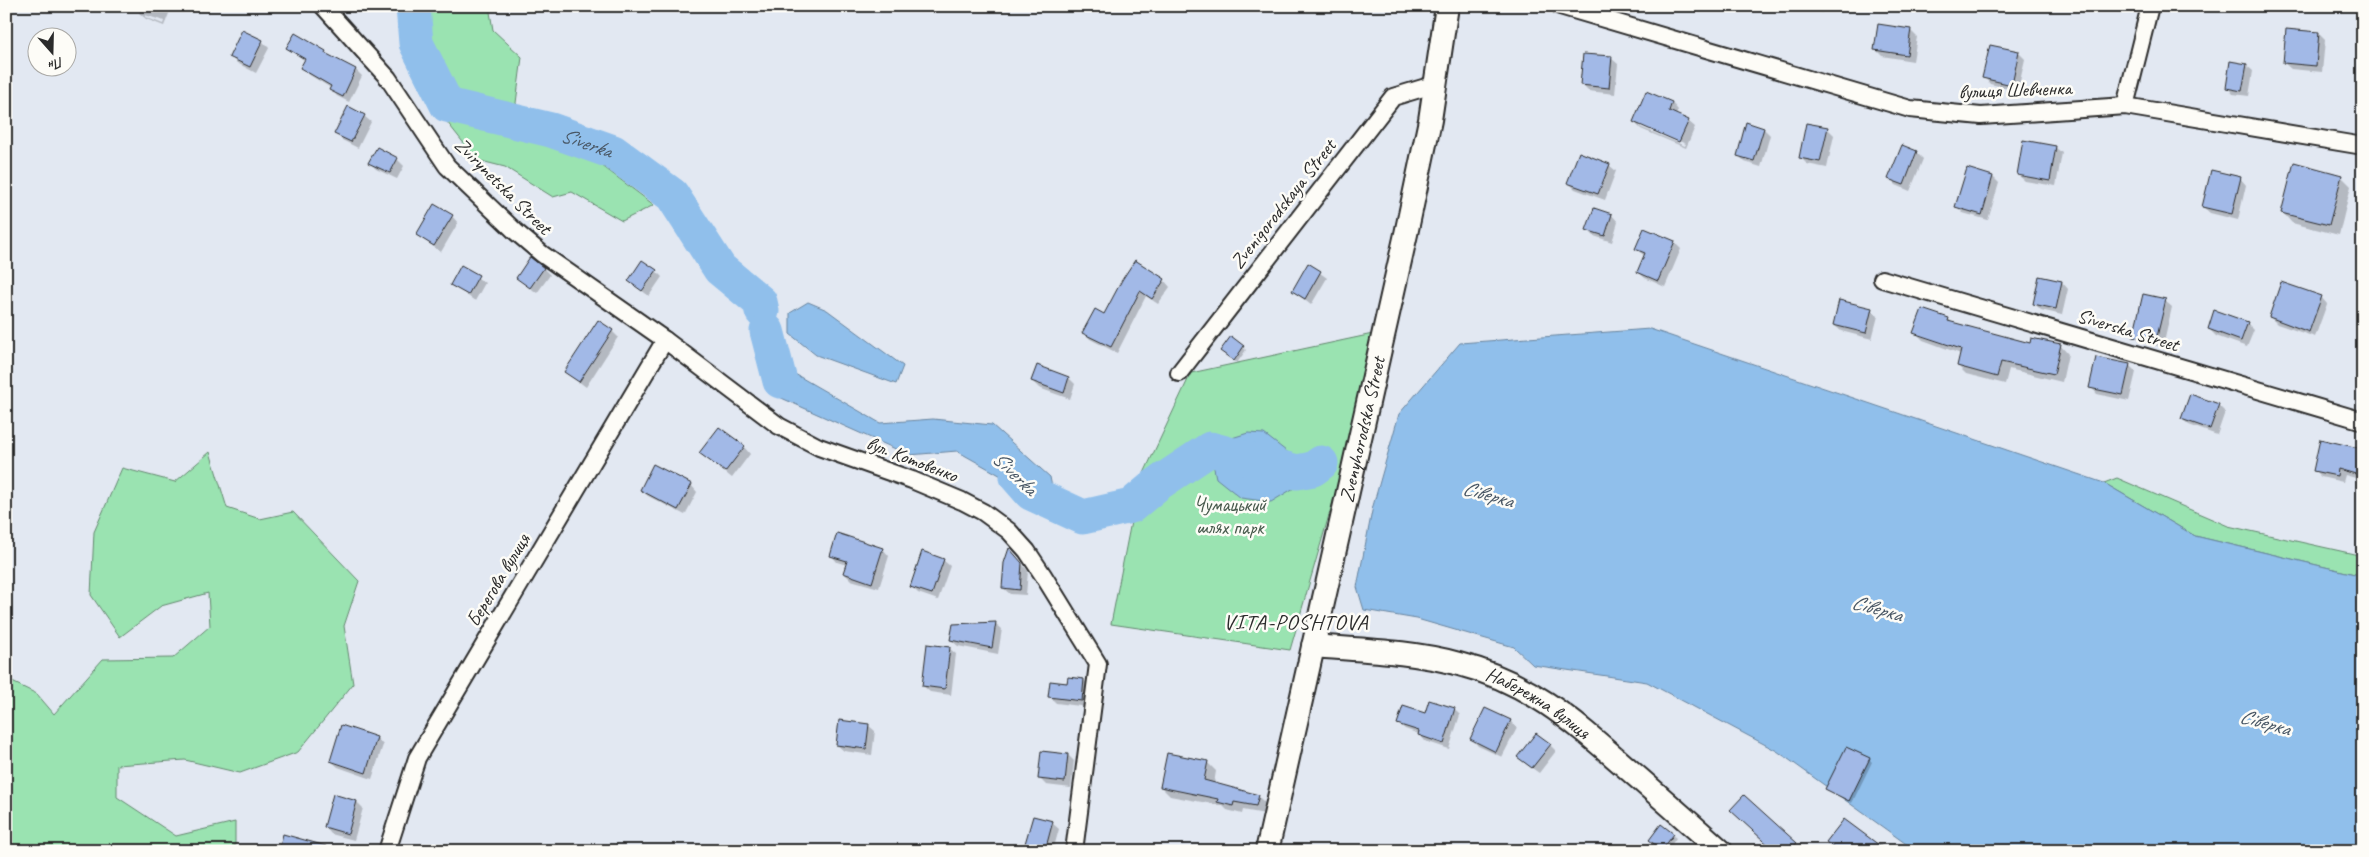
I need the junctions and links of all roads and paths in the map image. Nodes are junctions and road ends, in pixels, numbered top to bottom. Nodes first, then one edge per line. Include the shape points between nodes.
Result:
1 (323, 6) edge
2 (1447, 6) edge
3 (1560, 6) edge
4 (2150, 6) edge
5 (1436, 84) junction
6 (2125, 106) junction
7 (2363, 146) edge
8 (1882, 279) dead end
9 (665, 340) junction
10 (1179, 373) dead end
11 (2363, 422) edge
12 (1313, 646) junction
13 (386, 851) edge
14 (1074, 851) edge
15 (1267, 851) edge
16 (1721, 851) edge

1 - 9 street, Zvirynetska Street via 388,78 447,166 530,244
2 - 5 street, Zvenyhorodska Street
3 - 6 street, вулиця Шевченка via 1910,109 1981,116
4 - 6 street
5 - 10 street, Zvenigorodskaya Street via 1393,97
5 - 12 street, Zvenyhorodska Street via 1406,234
6 - 7 street, вулиця Шевченка
8 - 11 street, Siverska Street
9 - 13 street, Берегова вулиця via 417,758
9 - 14 street, вул. Котовенко via 764,417 819,447 912,480 983,512 999,522 1027,552 1098,664
12 - 15 street, Zvenyhorodska Street
12 - 16 street, Набережна вулиця via 1414,655 1459,664 1524,689 1570,719

